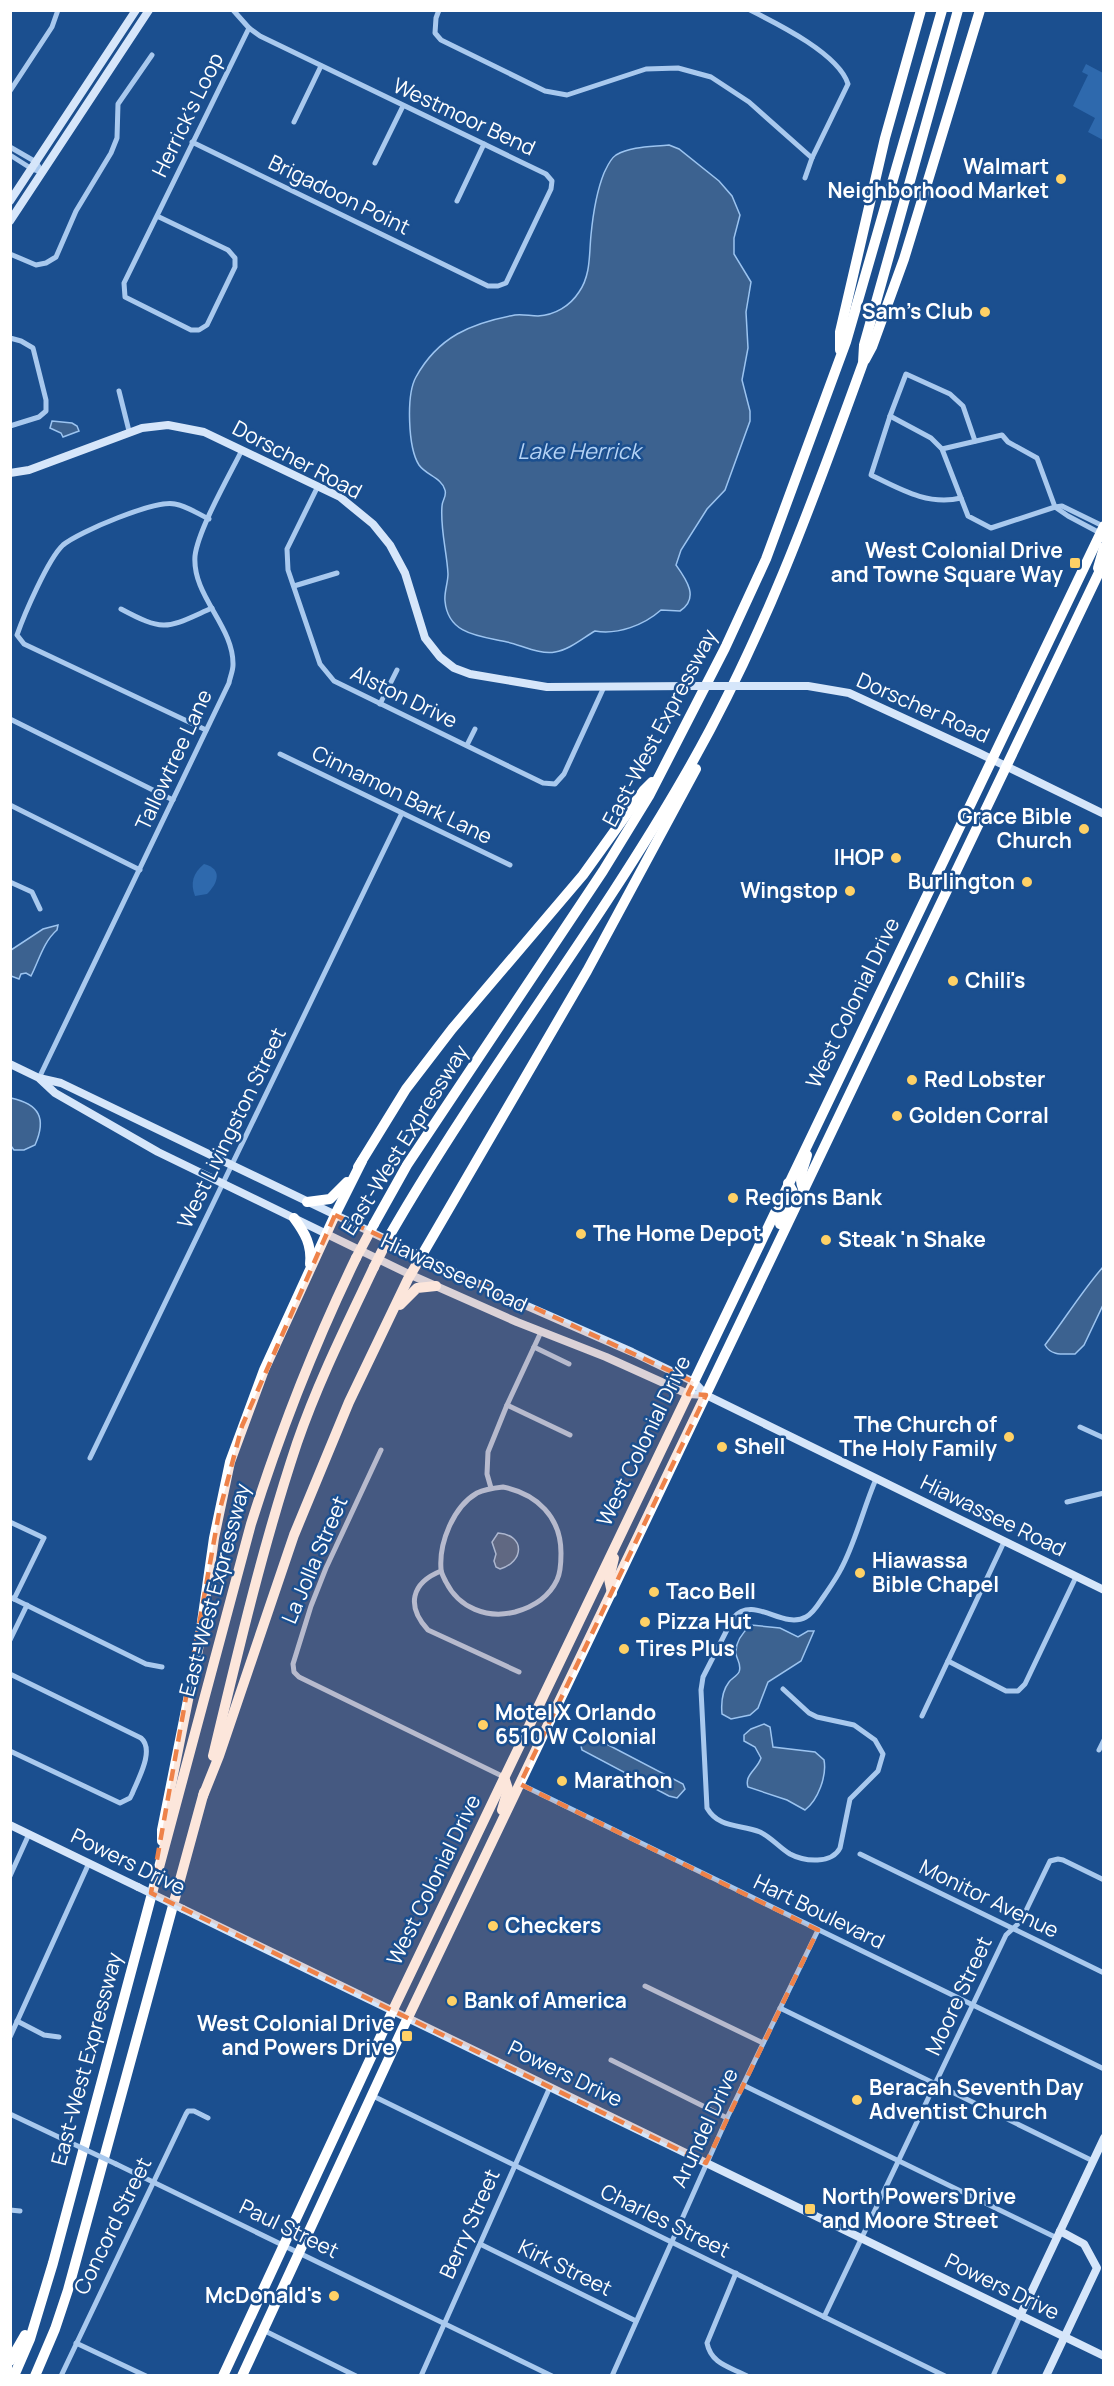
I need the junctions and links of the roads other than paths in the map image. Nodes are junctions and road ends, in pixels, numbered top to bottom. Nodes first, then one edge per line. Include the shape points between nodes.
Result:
1 (58, 10) edge
2 (136, 10) edge
3 (149, 10) edge
4 (233, 10) edge
5 (439, 10) edge
6 (750, 10) edge
7 (921, 10) edge
8 (942, 10) edge
9 (958, 10) edge
10 (980, 10) edge
11 (249, 28) junction
12 (152, 55) dead end
13 (321, 66) junction
14 (10, 91) edge
15 (402, 106) junction
16 (294, 122) dead end
17 (192, 142) junction
18 (484, 144) junction
19 (10, 147) edge
20 (10, 155) edge
21 (812, 158) junction
22 (375, 163) dead end
23 (34, 166) junction
24 (42, 172) junction
25 (805, 178) dead end
26 (10, 201) edge
27 (457, 201) dead end
28 (157, 216) junction
29 (10, 221) edge
30 (10, 254) edge
31 (471, 278) joint
32 (10, 338) edge
33 (840, 356) junction
34 (863, 363) junction
35 (119, 391) dead end
36 (890, 416) junction
37 (10, 426) edge
38 (129, 431) junction
39 (975, 441) junction
40 (942, 449) junction
41 (242, 450) junction
42 (10, 473) edge
43 (318, 486) junction
44 (961, 498) junction
45 (1055, 507) junction
46 (209, 519) junction
47 (1102, 528) edge
48 (1104, 548) edge
49 (1104, 562) edge
50 (337, 573) dead end
51 (1095, 579) junction
52 (294, 586) junction
53 (212, 608) junction
54 (122, 609) dead end
55 (397, 670) dead end
56 (604, 687) junction
57 (380, 704) junction
58 (11, 722) edge
59 (475, 729) dead end
60 (206, 730) junction
61 (706, 738) junction
62 (467, 745) junction
63 (280, 754) dead end
64 (992, 759) junction
65 (1007, 766) junction
66 (658, 776) junction
67 (173, 800) junction
68 (10, 805) edge
69 (402, 813) junction
70 (1104, 814) edge
71 (510, 865) dead end
72 (140, 870) junction
73 (10, 882) edge
74 (40, 909) dead end
75 (882, 988) junction
76 (897, 996) junction
77 (10, 1064) edge
78 (39, 1078) junction
79 (813, 1132) junction
80 (363, 1161) junction
81 (232, 1166) junction
82 (788, 1183) junction
83 (223, 1184) junction
84 (804, 1190) junction
85 (307, 1202) junction
86 (335, 1215) junction
87 (294, 1218) junction
88 (327, 1234) junction
89 (422, 1257) junction
90 (767, 1267) junction
91 (309, 1272) junction
92 (411, 1275) junction
93 (436, 1286) junction
94 (392, 1314) junction
95 (542, 1332) junction
96 (534, 1347) junction
97 (569, 1364) dead end
98 (693, 1382) junction
99 (688, 1394) junction
100 (706, 1395) junction
101 (507, 1405) junction
102 (1080, 1427) dead end
103 (570, 1435) dead end
104 (1104, 1438) edge
105 (381, 1450) dead end
106 (90, 1458) dead end
107 (876, 1479) junction
108 (491, 1488) junction
109 (1104, 1493) edge
110 (1067, 1502) dead end
111 (10, 1522) edge
112 (620, 1535) junction
113 (1004, 1542) junction
114 (441, 1571) junction
115 (1076, 1576) junction
116 (1104, 1590) edge
117 (593, 1592) junction
118 (612, 1593) junction
119 (12, 1598) edge
120 (27, 1605) junction
121 (10, 1640) edge
122 (584, 1650) junction
123 (948, 1661) junction
124 (162, 1667) dead end
125 (519, 1672) dead end
126 (10, 1674) edge
127 (783, 1689) dead end
128 (922, 1716) dead end
129 (531, 1722) junction
130 (1104, 1740) edge
131 (1099, 1750) dead end
132 (10, 1751) edge
133 (504, 1777) junction
134 (520, 1784) junction
135 (203, 1796) junction
136 (10, 1825) edge
137 (29, 1834) junction
138 (494, 1839) junction
139 (162, 1850) junction
140 (860, 1854) dead end
141 (89, 1863) junction
142 (10, 1876) edge
143 (1104, 1880) edge
144 (1013, 1928) junction
145 (818, 1930) junction
146 (1104, 1972) edge
147 (645, 1986) dead end
148 (973, 2006) junction
149 (780, 2008) junction
150 (393, 2010) junction
151 (408, 2018) junction
152 (17, 2021) junction
153 (10, 2037) edge
154 (59, 2037) dead end
155 (763, 2043) junction
156 (611, 2060) dead end
157 (1104, 2069) edge
158 (936, 2083) junction
159 (743, 2085) junction
160 (550, 2087) junction
161 (371, 2095) junction
162 (10, 2114) edge
163 (208, 2118) dead end
164 (728, 2118) junction
165 (1104, 2138) edge
166 (899, 2161) junction
167 (1093, 2161) junction
168 (706, 2163) junction
169 (514, 2166) junction
170 (152, 2182) junction
171 (10, 2210) edge
172 (20, 2211) dead end
173 (1058, 2235) junction
174 (862, 2239) junction
175 (671, 2242) junction
176 (283, 2244) junction
177 (480, 2244) junction
178 (298, 2252) junction
179 (1100, 2269) edge
180 (736, 2273) junction
181 (40, 2308) junction
182 (1020, 2316) junction
183 (824, 2317) junction
184 (636, 2321) junction
185 (444, 2323) junction
186 (263, 2330) junction
187 (1064, 2337) junction
188 (76, 2343) junction
189 (234, 2353) junction
190 (1104, 2356) edge
191 (10, 2361) edge
192 (37, 2372) edge
193 (14, 2376) edge
194 (61, 2376) edge
195 (146, 2376) edge
196 (223, 2376) edge
197 (228, 2376) edge
198 (242, 2376) edge
199 (356, 2376) edge
200 (421, 2376) edge
201 (552, 2376) edge
202 (612, 2376) edge
203 (747, 2376) edge
204 (945, 2376) edge
205 (993, 2376) edge
206 (1046, 2376) edge

1 - 14 street via 52,27
2 - 23 street
3 - 24 street
4 - 11 street, Westmoor Bend
5 - 21 street via 435,33 441,40 545,91 567,95 646,69 678,68 711,77 749,102
6 - 21 street via 789,29 845,72 848,84
7 - 33 highway via 885,138 840,332
8 - 33 highway, East-West Expressway
9 - 34 highway, East-West Expressway via 864,345
10 - 34 highway via 904,259
11 - 13 street, Westmoor Bend
11 - 17 street, Herrick's Loop
12 - 30 street via 118,104 117,138 111,153 76,211 56,257 36,265
13 - 15 street, Westmoor Bend
13 - 16 street
15 - 18 street, Westmoor Bend
15 - 22 street
17 - 28 street, Herrick's Loop
17 - 31 street, Brigadoon Point
18 - 27 street
18 - 31 street, Westmoor Bend via 546,174 552,181 506,282 488,286
19 - 23 street
20 - 23 street
21 - 25 street
23 - 24 street
23 - 26 street
24 - 29 street
28 - 28 street, Herrick's Loop via 124,283 125,297 191,330 199,330 207,325 236,267 235,258 228,250
32 - 37 street via 33,348 46,411
33 - 66 highway, East-West Expressway via 766,559
34 - 61 highway, East-West Expressway via 784,574
35 - 38 street
36 - 39 street via 906,374 950,394 963,406
36 - 40 street via 932,438
36 - 44 street via 871,475 912,495 946,501
38 - 41 street, Dorscher Road via 153,426 181,427 204,432
38 - 42 street, Dorscher Road via 39,466
39 - 40 street
39 - 45 street via 1002,435 1037,458
40 - 44 street
41 - 43 street, Dorscher Road
41 - 46 street, Tallowtree Lane
43 - 52 street, Alston Drive via 287,549
43 - 56 street, Dorscher Road via 363,515 390,545 410,585 425,638 446,662 470,674 536,686
44 - 45 street via 968,516 992,528
45 - 47 street
46 - 53 street, Tallowtree Lane via 195,557 198,577
46 - 60 street via 174,503 158,503 64,545 52,559 17,635 24,644
47 - 64 highway, West Colonial Drive
48 - 51 highway
49 - 51 highway, West Colonial Drive
50 - 52 street
51 - 65 highway, West Colonial Drive
52 - 57 street, Alston Drive via 326,674
53 - 54 street via 163,626 148,624
53 - 60 street, Tallowtree Lane via 231,648 233,666
55 - 57 street
56 - 62 street, Alston Drive via 564,774 555,784 543,783
56 - 64 street, Dorscher Road, bridge via 808,686 849,693
57 - 62 street, Alston Drive
58 - 67 street
59 - 62 street
60 - 67 street, Tallowtree Lane
61 - 89 highway via 705,751 635,885
61 - 135 highway, East-West Expressway, bridge via 601,910 454,1128 391,1233 342,1334 298,1441 241,1641
63 - 69 street, Cinnamon Bark Lane
64 - 65 street, Dorscher Road
64 - 75 highway, West Colonial Drive
65 - 70 street, Dorscher Road
65 - 76 highway, West Colonial Drive
66 - 80 highway via 583,875 406,1089
66 - 139 highway, East-West Expressway, bridge via 603,871 413,1156 326,1319 277,1444 251,1524
67 - 72 street, Tallowtree Lane
68 - 72 street
69 - 71 street, Cinnamon Bark Lane
69 - 81 street, West Livingston Street
72 - 78 street, Tallowtree Lane
73 - 74 street via 32,892
75 - 76 highway
75 - 79 highway, West Colonial Drive
76 - 84 highway, West Colonial Drive
77 - 78 street, Hiawassee Road
78 - 81 street, Hiawassee Road via 61,1083
78 - 83 street, Hiawassee Road via 55,1093 105,1123
79 - 82 highway, West Colonial Drive
79 - 84 highway via 800,1179
80 - 85 highway via 336,1195
80 - 86 highway
81 - 83 street, West Livingston Street
81 - 85 street, Hiawassee Road
82 - 90 highway via 793,1196 767,1256
82 - 98 highway, West Colonial Drive
83 - 87 street, Hiawassee Road
83 - 106 street, West Livingston Street
84 - 90 highway, West Colonial Drive
85 - 86 street, Hiawassee Road
86 - 88 highway
86 - 89 street, Hiawassee Road
87 - 88 street, Hiawassee Road
87 - 91 highway via 310,1249
88 - 91 highway
88 - 92 street, Hiawassee Road
89 - 92 highway
89 - 98 street, Hiawassee Road
90 - 100 highway, West Colonial Drive
91 - 139 highway via 264,1370 230,1462 162,1830
92 - 93 street, Hiawassee Road
92 - 94 highway
93 - 94 highway via 417,1288
93 - 95 street, Hiawassee Road
94 - 135 highway via 345,1412 303,1514
95 - 96 street
95 - 99 street, Hiawassee Road
96 - 97 street
96 - 101 street
98 - 99 highway, West Colonial Drive
98 - 100 street, Hiawassee Road
99 - 100 street, Hiawassee Road
99 - 112 highway, West Colonial Drive
100 - 107 street, Hiawassee Road
100 - 118 highway, West Colonial Drive
101 - 103 street
101 - 108 street via 486,1463
102 - 104 street
105 - 133 street, La Jolla Street via 311,1606 294,1672
107 - 113 street, Hiawassee Road
107 - 127 street via 841,1570 814,1611 798,1620 759,1610 738,1612 703,1677 701,1690 707,1808 712,1817 757,1831 794,1856 831,1859 840,1848 850,1799 878,1771 884,1754 875,1740 854,1725 809,1713
108 - 114 street via 476,1494 450,1525 443,1545
108 - 114 street via 520,1490 547,1510 561,1542 559,1578 534,1605 500,1615 485,1614 459,1600
109 - 110 street
111 - 119 street via 44,1538
112 - 117 highway, West Colonial Drive
112 - 118 highway via 609,1579
113 - 115 street, Hiawassee Road
113 - 123 street
114 - 125 street via 426,1577 420,1585 415,1597 420,1621 428,1630
115 - 116 street, Hiawassee Road
115 - 123 street via 1025,1684 1018,1691 1006,1691
117 - 122 highway via 596,1608
117 - 129 highway, West Colonial Drive
118 - 122 highway, West Colonial Drive
119 - 120 street
120 - 121 street
120 - 124 street via 146,1664
122 - 134 highway, West Colonial Drive
123 - 128 street
126 - 132 street via 145,1742 147,1754 132,1794 125,1802 115,1802
129 - 133 highway, West Colonial Drive
129 - 134 highway via 516,1773
130 - 131 street
133 - 138 highway via 508,1789
133 - 150 highway, West Colonial Drive
134 - 138 highway, West Colonial Drive
134 - 145 street, Hart Boulevard
135 - 192 highway, East-West Expressway via 68,2290
136 - 137 street, Powers Drive
137 - 141 street, Powers Drive
137 - 142 street
138 - 151 highway, West Colonial Drive
139 - 181 highway, East-West Expressway
140 - 144 street, Monitor Avenue
141 - 150 street, Powers Drive, bridge
141 - 152 street
143 - 144 street, Moore Street via 1054,1859 1021,1921
144 - 146 street, Monitor Avenue
144 - 148 street, Moore Street via 1006,1935
145 - 148 street, Hart Boulevard
145 - 149 street, Arundel Drive
147 - 155 street
148 - 157 street, Hart Boulevard
148 - 158 street, Moore Street
149 - 155 street, Arundel Drive
149 - 158 street
150 - 151 street, Powers Drive
150 - 176 highway, West Colonial Drive
151 - 160 street, Powers Drive
151 - 161 highway, West Colonial Drive
152 - 153 street
152 - 154 street via 44,2035
155 - 159 street, Arundel Drive
156 - 164 street
158 - 166 street, Moore Street
158 - 167 street
159 - 164 street, Arundel Drive
159 - 166 street
160 - 168 street, Powers Drive
160 - 169 street, Berry Street
161 - 169 street, Charles Street
161 - 178 highway, West Colonial Drive
162 - 170 street, Paul Street, bridge
163 - 170 street, Concord Street via 188,2111
164 - 168 street, Arundel Drive
165 - 167 street
166 - 173 street
166 - 174 street, Moore Street
167 - 173 street
168 - 174 street, Powers Drive
168 - 175 street, Arundel Drive
169 - 175 street, Charles Street
169 - 177 street, Berry Street
170 - 176 street, Paul Street
170 - 188 street, Concord Street
171 - 172 street
173 - 179 street via 1084,2244
173 - 182 street
174 - 182 street, Powers Drive
174 - 183 street, Moore Street
175 - 180 street, Charles Street
175 - 184 street, Arundel Drive
176 - 178 street, Paul Street
176 - 189 highway, West Colonial Drive
177 - 184 street, Kirk Street
177 - 185 street, Berry Street
178 - 185 street, Paul Street
178 - 186 highway, West Colonial Drive
179 - 187 street
180 - 183 street, Charles Street
180 - 203 street via 707,2343 713,2359
181 - 191 highway
181 - 193 highway, East-West Expressway
182 - 187 street, Powers Drive
182 - 205 street
183 - 204 street, Charles Street
184 - 202 street, Arundel Drive
185 - 200 street, Berry Street
185 - 201 street, Paul Street
186 - 198 highway, West Colonial Drive
186 - 199 street
187 - 190 street, Powers Drive
187 - 206 street
188 - 194 street, Concord Street
188 - 195 street
189 - 196 highway, West Colonial Drive
189 - 197 highway

